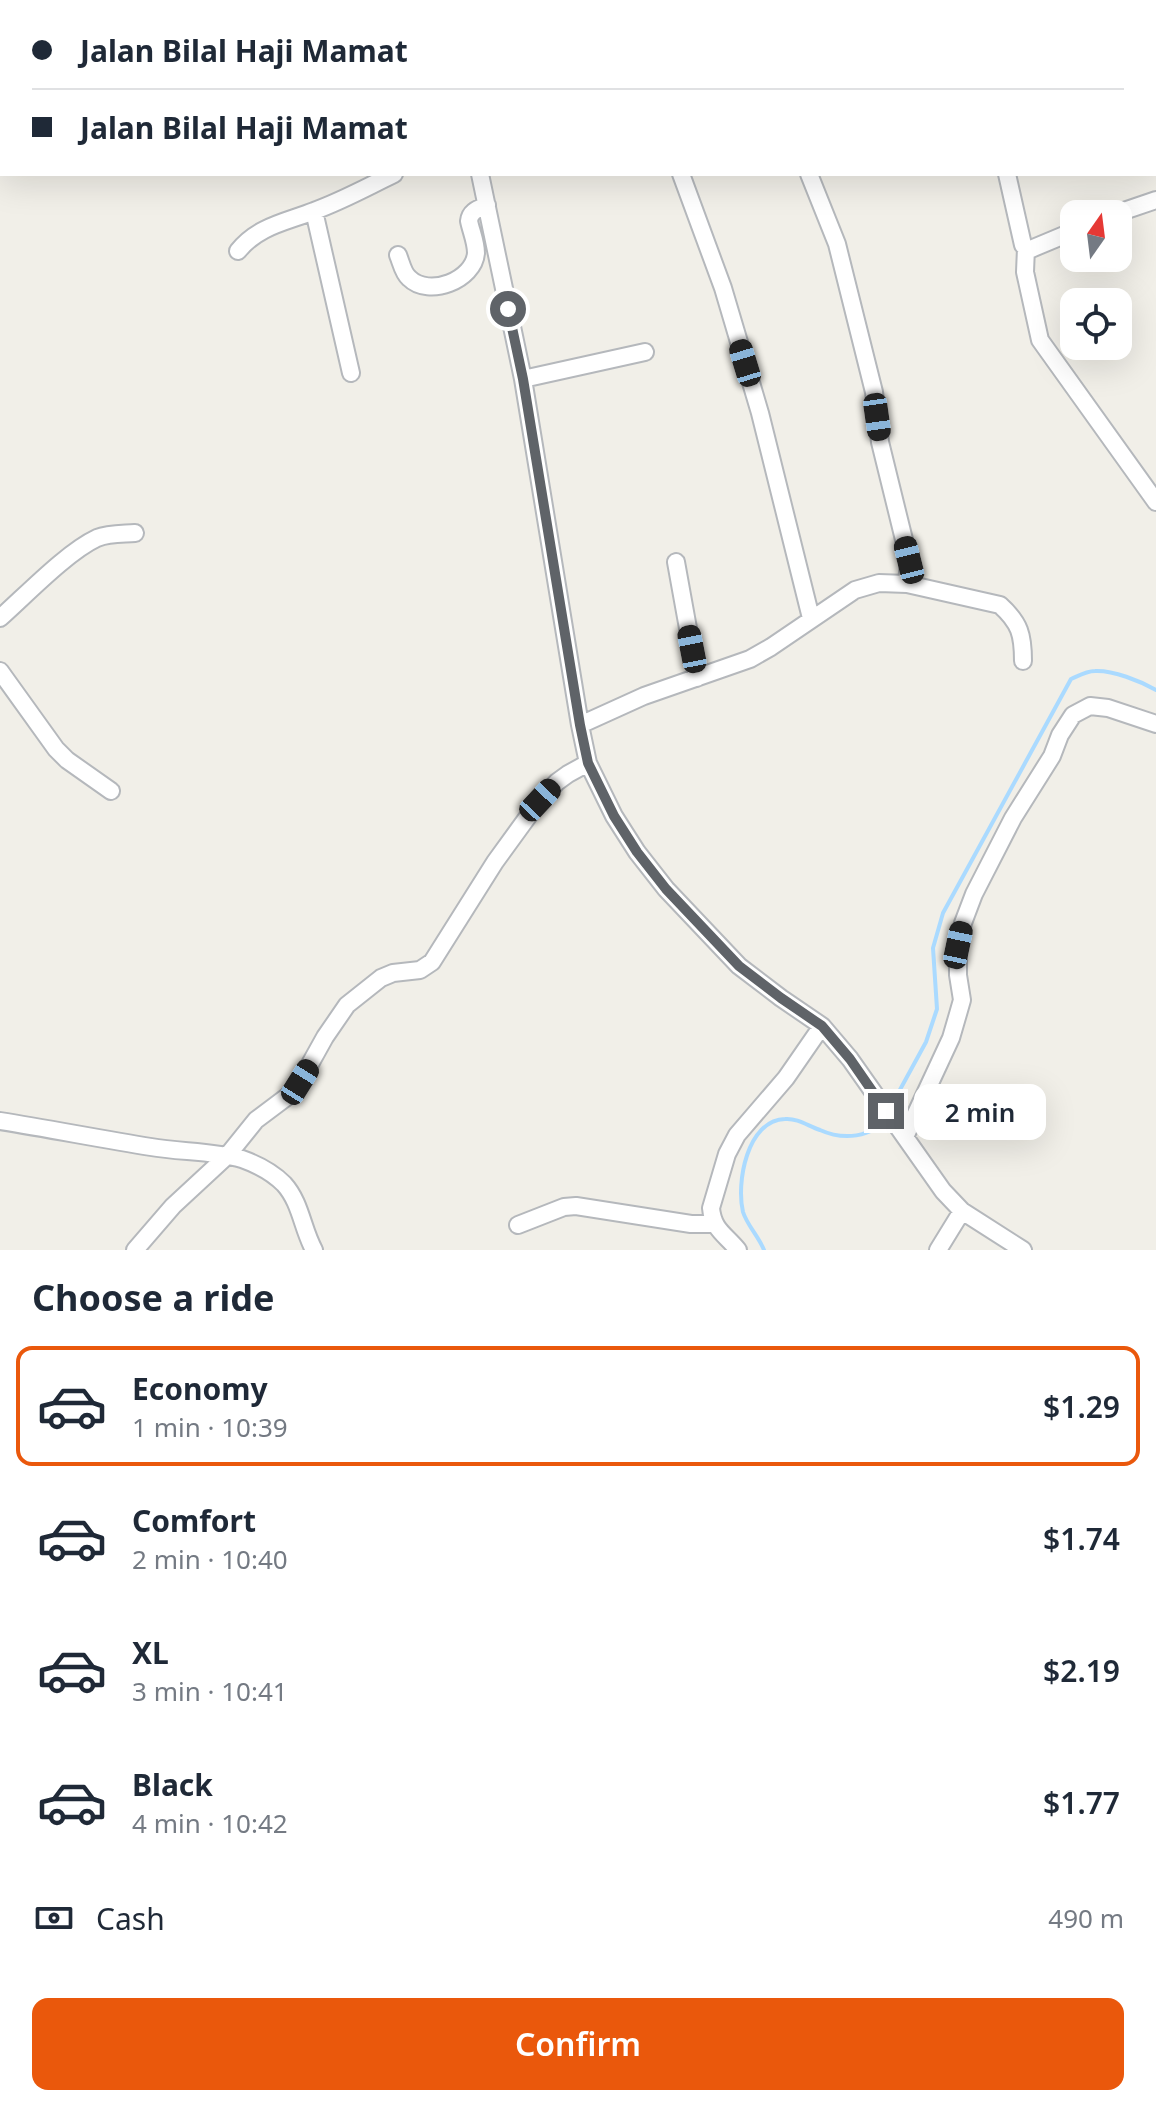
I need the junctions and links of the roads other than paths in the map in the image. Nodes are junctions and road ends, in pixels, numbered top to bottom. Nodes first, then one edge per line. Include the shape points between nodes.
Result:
1 (388, 176) edge
2 (480, 176) edge
3 (682, 176) edge
4 (810, 176) edge
5 (1007, 176) edge
6 (1156, 200) edge
7 (487, 205) junction
8 (1132, 208) edge
9 (314, 211) junction
10 (1060, 237) edge
11 (1026, 248) junction
12 (238, 251) dead end
13 (398, 255) dead end
14 (645, 352) dead end
15 (351, 373) dead end
16 (523, 379) junction
17 (1156, 502) edge
18 (135, 533) dead end
19 (676, 562) dead end
20 (907, 584) junction
21 (0, 618) edge
22 (811, 618) junction
23 (1023, 661) dead end
24 (0, 671) edge
25 (697, 678) junction
26 (1156, 724) edge
27 (580, 725) junction
28 (588, 763) junction
29 (111, 791) dead end
30 (822, 1026) junction
31 (0, 1121) edge
32 (900, 1131) junction
33 (227, 1156) junction
34 (962, 1211) junction
35 (714, 1224) junction
36 (518, 1225) dead end
37 (135, 1250) edge
38 (314, 1250) edge
39 (738, 1250) edge
40 (938, 1250) edge
41 (1023, 1250) edge

1 - 9 street
2 - 7 street
3 - 22 street via 752,385
4 - 20 street via 837,244 874,392 909,560
5 - 11 street
6 - 8 street
7 - 13 street via 470,216 476,254 462,276 436,286 418,284 409,279
7 - 16 street
9 - 12 street via 264,228
9 - 15 street
10 - 11 street
11 - 17 street via 1025,272 1040,340
14 - 16 street
16 - 27 street
18 - 21 street via 96,538
19 - 25 street
20 - 22 street via 879,583 855,590
20 - 23 street via 1000,605 1023,637
22 - 25 street via 750,659
24 - 29 street via 56,749
25 - 27 street
26 - 32 street via 1090,706 1073,715 1060,735 974,894 958,945 962,1000 951,1038
27 - 28 street
28 - 30 street via 614,816 666,889 739,966
28 - 33 street via 540,800 432,962 420,970 381,978 347,1005 300,1082 256,1120
30 - 32 street
30 - 35 street via 737,1135 711,1208
31 - 33 street
32 - 34 street
33 - 37 street
33 - 38 street via 251,1163 283,1184 298,1204
34 - 40 street
34 - 41 street
35 - 36 street via 576,1206
35 - 39 street

